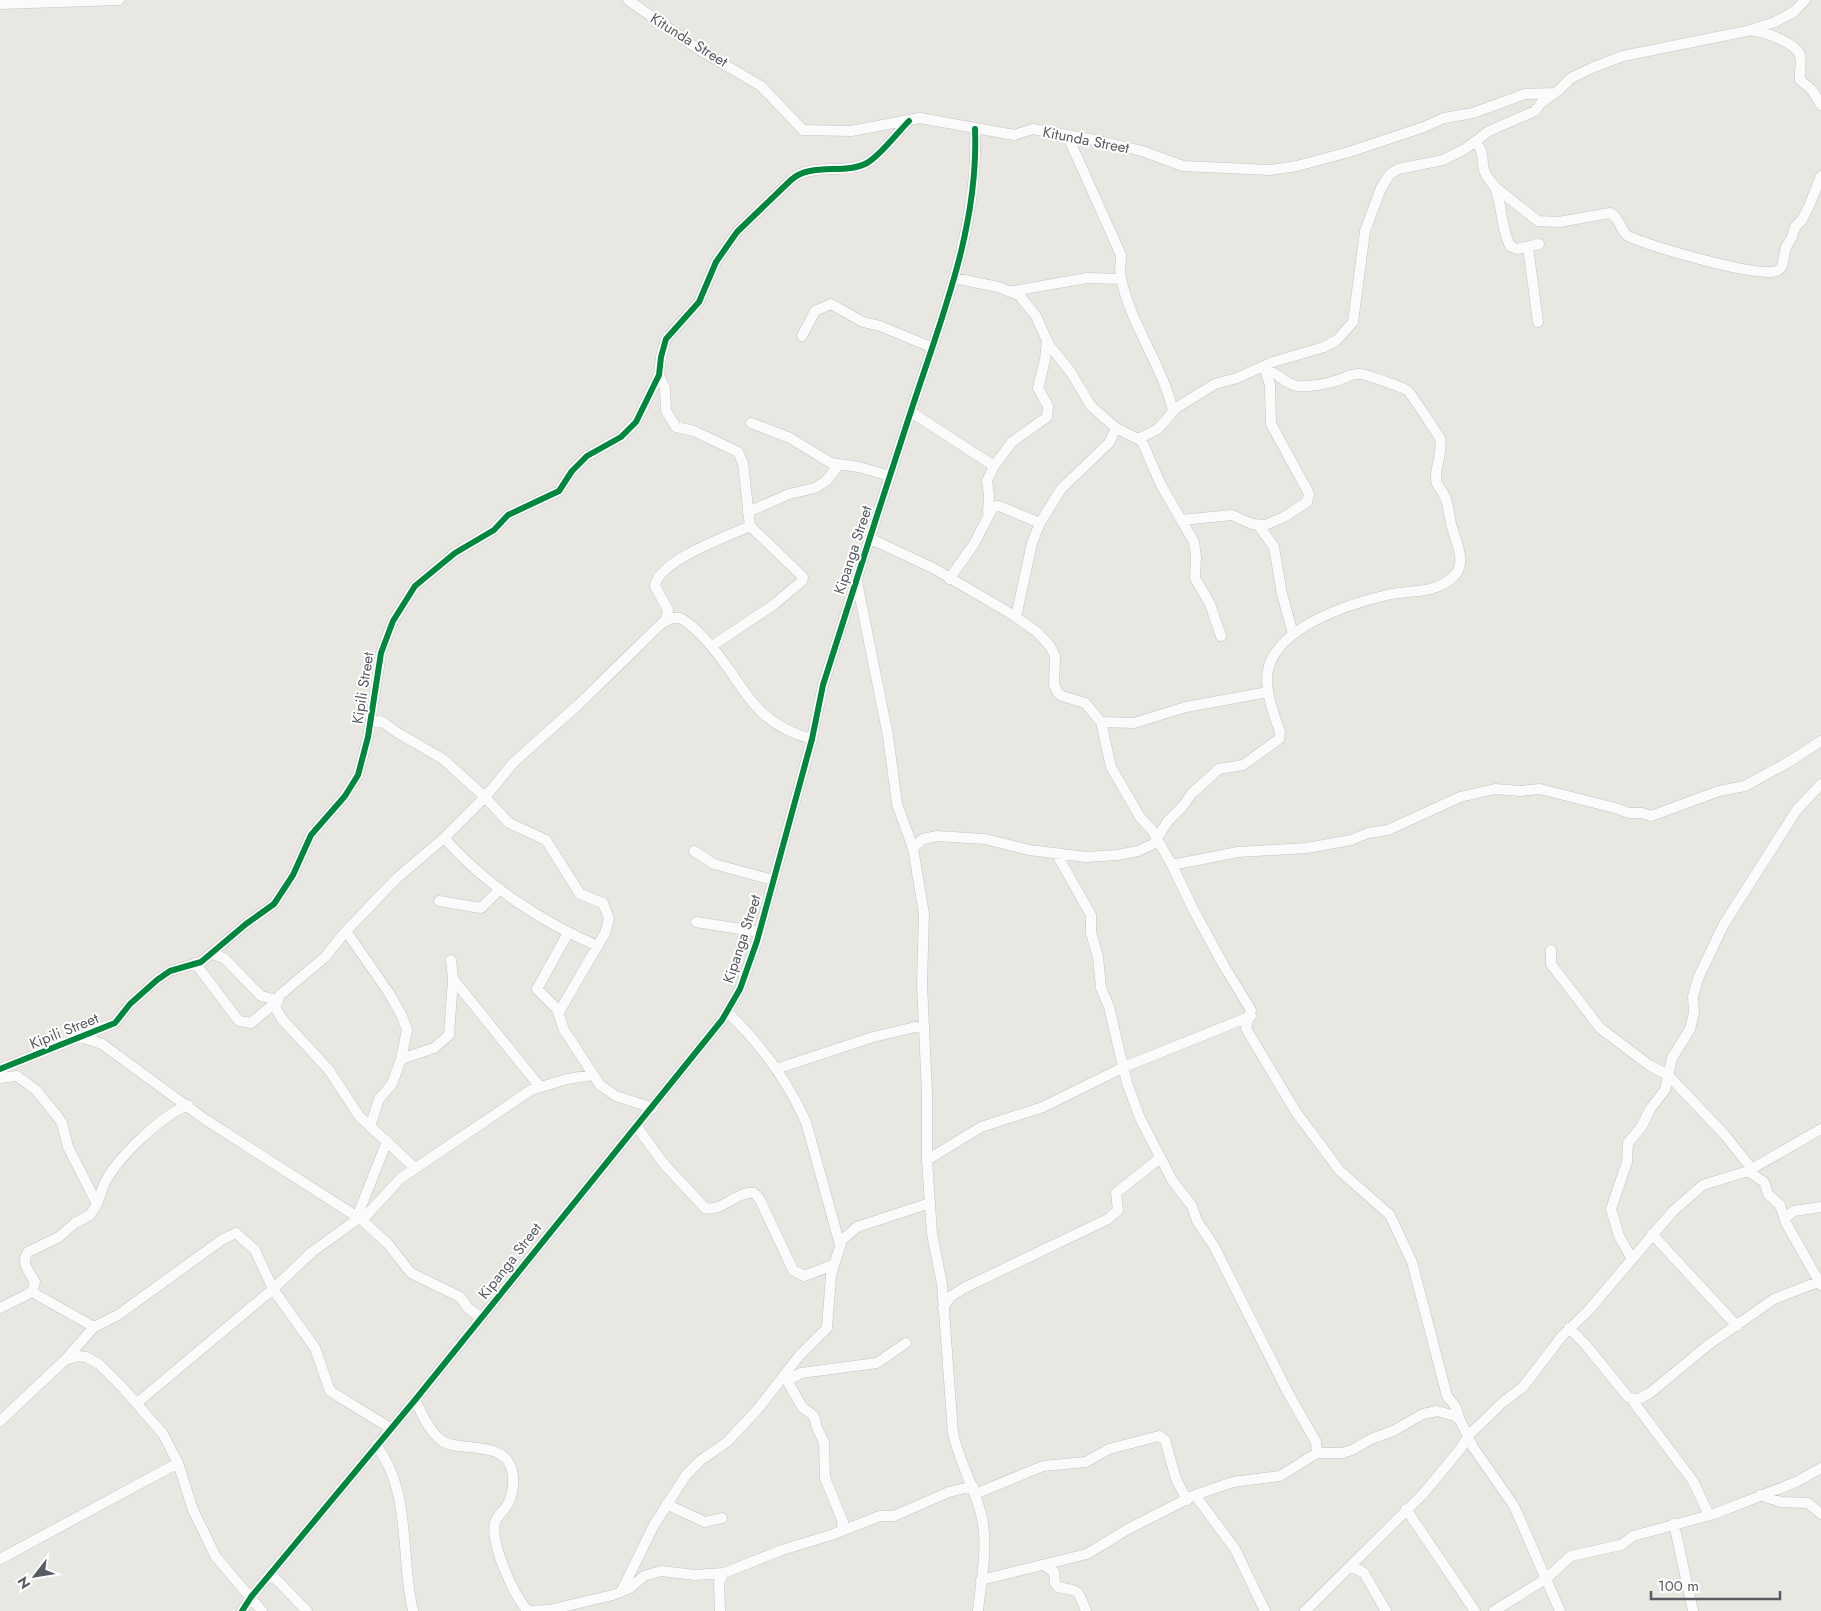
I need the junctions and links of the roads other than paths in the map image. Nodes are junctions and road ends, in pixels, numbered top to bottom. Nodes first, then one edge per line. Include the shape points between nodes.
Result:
1 (119, 0) edge
2 (628, 0) edge
3 (1805, 0) edge
4 (0, 4) edge
5 (1746, 31) junction
6 (1555, 93) junction
7 (1821, 105) edge
8 (909, 121) junction
9 (975, 129) junction
10 (1068, 137) junction
11 (1474, 142) junction
12 (1821, 176) edge
13 (1495, 187) junction
14 (1539, 244) dead end
15 (1528, 247) junction
16 (954, 278) junction
17 (1121, 278) junction
18 (1012, 291) junction
19 (1538, 322) dead end
20 (802, 336) dead end
21 (1047, 340) junction
22 (932, 347) junction
23 (1264, 367) junction
24 (660, 375) junction
25 (1173, 411) junction
26 (911, 412) junction
27 (751, 423) dead end
28 (1116, 428) junction
29 (1141, 439) junction
30 (839, 465) junction
31 (994, 466) junction
32 (890, 476) junction
33 (748, 512) junction
34 (988, 512) junction
35 (1181, 520) junction
36 (1040, 523) junction
37 (750, 526) junction
38 (1259, 526) junction
39 (871, 539) junction
40 (949, 579) junction
41 (856, 580) junction
42 (1016, 617) junction
43 (665, 621) junction
44 (1293, 634) junction
45 (1221, 636) dead end
46 (712, 646) junction
47 (1268, 692) junction
48 (1101, 722) junction
49 (371, 723) junction
50 (812, 739) junction
51 (1821, 741) edge
52 (1821, 784) edge
53 (485, 797) junction
54 (444, 838) junction
55 (1157, 839) junction
56 (913, 848) junction
57 (694, 852) dead end
58 (1056, 853) junction
59 (1172, 865) junction
60 (773, 880) junction
61 (500, 889) junction
62 (439, 901) dead end
63 (696, 922) dead end
64 (346, 930) junction
65 (759, 932) junction
66 (568, 933) junction
67 (598, 946) junction
68 (1551, 950) dead end
69 (212, 954) junction
70 (451, 960) dead end
71 (195, 963) junction
72 (453, 979) junction
73 (276, 1001) junction
74 (559, 1012) junction
75 (727, 1012) junction
76 (1251, 1016) junction
77 (924, 1026) junction
78 (80, 1037) junction
79 (401, 1059) junction
80 (1124, 1067) junction
81 (0, 1069) edge
82 (776, 1069) junction
83 (593, 1075) junction
84 (1668, 1075) junction
85 (0, 1078) edge
86 (540, 1086) junction
87 (188, 1105) junction
88 (653, 1108) junction
89 (370, 1127) junction
90 (637, 1127) junction
91 (1821, 1129) edge
92 (387, 1141) junction
93 (1160, 1158) junction
94 (927, 1160) junction
95 (416, 1168) junction
96 (1750, 1170) junction
97 (930, 1202) junction
98 (97, 1204) junction
99 (1821, 1207) edge
100 (360, 1218) junction
101 (1785, 1218) junction
102 (1652, 1234) junction
103 (840, 1246) junction
104 (1632, 1259) junction
105 (833, 1265) junction
106 (1820, 1283) edge
107 (273, 1289) junction
108 (32, 1292) junction
109 (0, 1308) edge
110 (943, 1308) junction
111 (481, 1318) junction
112 (1737, 1326) junction
113 (94, 1327) junction
114 (1569, 1328) junction
115 (906, 1343) dead end
116 (65, 1360) junction
117 (786, 1377) junction
118 (415, 1400) junction
119 (1632, 1400) junction
120 (137, 1403) junction
121 (1460, 1420) junction
122 (0, 1421) edge
123 (390, 1428) junction
124 (1468, 1436) junction
125 (376, 1444) junction
126 (1317, 1453) junction
127 (178, 1463) junction
128 (1821, 1468) edge
129 (974, 1490) junction
130 (1760, 1495) junction
131 (1191, 1498) junction
132 (666, 1504) junction
133 (1406, 1509) junction
134 (1821, 1514) edge
135 (1709, 1515) junction
136 (722, 1518) dead end
137 (1674, 1524) junction
138 (841, 1531) junction
139 (0, 1559) edge
140 (1044, 1565) junction
141 (1351, 1566) junction
142 (270, 1573) junction
143 (724, 1573) junction
144 (1547, 1578) junction
145 (981, 1580) junction
146 (621, 1592) junction
147 (251, 1597) junction
148 (242, 1611) edge
149 (262, 1611) edge
150 (307, 1611) edge
151 (413, 1611) edge
152 (527, 1611) edge
153 (720, 1611) edge
154 (978, 1611) edge
155 (1086, 1611) edge
156 (1265, 1611) edge
157 (1305, 1611) edge
158 (1386, 1611) edge
159 (1475, 1611) edge
160 (1494, 1611) edge
161 (1560, 1611) edge
162 (1693, 1611) edge

1 - 4 street
2 - 8 street, Kitunda Street via 698,49 761,86 804,130 851,131
3 - 5 street via 1795,11 1775,22
5 - 6 street via 1616,58 1579,73
5 - 7 street via 1768,33 1797,50 1800,80 1814,92
6 - 10 street, Kitunda Street via 1525,94 1473,113 1444,118 1349,152 1281,169 1183,166 1142,152
6 - 11 street via 1541,102 1535,111 1489,131
8 - 9 street, Kitunda Street via 930,118
8 - 24 street, Kipili Street via 868,162 799,174 732,238 716,262 699,302 666,339
9 - 10 street, Kitunda Street via 1014,135 1033,130
9 - 16 street, Kipanga Street via 973,196
10 - 17 street via 1121,255
11 - 13 street via 1481,148 1484,171
11 - 23 street via 1443,160 1398,169 1387,177 1365,231 1353,322 1337,340 1324,347
12 - 13 street via 1809,206 1786,247 1782,266 1774,272 1745,270 1648,244 1627,235 1610,212 1559,222 1538,221
13 - 15 street via 1502,230 1510,246 1513,249
14 - 15 street
15 - 19 street
16 - 18 street
16 - 22 street, Kipanga Street
17 - 18 street via 1087,278
17 - 25 street via 1132,317 1164,380
18 - 21 street via 1032,311
20 - 22 street via 815,311 830,304 863,322
21 - 28 street via 1091,406
21 - 31 street via 1038,388 1048,406 1047,417 1012,442
22 - 26 street, Kipanga Street
23 - 25 street via 1215,384
23 - 38 street via 1270,385 1270,424 1309,494 1302,506
23 - 44 street via 1299,386 1336,381 1357,374 1372,375 1379,381 1408,390 1440,438 1436,480 1448,506 1461,558 1454,576 1443,584 1352,605 1328,614
24 - 33 street via 665,388 666,411 676,427 694,431 738,452 743,463
24 - 49 street, Kipili Street via 636,422 621,436 587,456 560,489 508,515 494,530 455,553 415,586 393,621 380,653
25 - 29 street via 1158,430
26 - 31 street
26 - 32 street, Kipanga Street
27 - 30 street via 790,438 822,459
28 - 29 street
28 - 36 street via 1109,443 1061,489
29 - 35 street
30 - 32 street
30 - 33 street via 823,484 789,494
31 - 34 street via 987,481
32 - 39 street, Kipanga Street
33 - 37 street
34 - 36 street via 999,506
34 - 40 street via 988,519 974,544
35 - 38 street via 1232,515
35 - 45 street via 1194,542 1195,578 1210,604
36 - 42 street via 1032,543
37 - 43 street via 693,552 658,579 655,586 668,610
37 - 46 street via 801,575 802,580 772,606
38 - 44 street via 1274,547
39 - 40 street
39 - 41 street, Kipanga Street
40 - 42 street
41 - 50 street, Kipanga Street via 824,685
41 - 56 street via 888,736 896,804
42 - 48 street via 1037,632 1053,650 1054,685 1058,693 1085,702
43 - 46 street via 680,618
43 - 53 street via 514,762
44 - 47 street via 1278,648 1271,661
46 - 50 street via 758,709 783,727
47 - 48 street via 1186,707 1134,723
47 - 55 street via 1280,732 1279,739 1245,764 1219,769 1197,787
48 - 55 street via 1111,767 1140,818
49 - 53 street via 384,722 436,754
49 - 69 street, Kipili Street via 358,775 345,796 311,835 283,891 274,904
50 - 60 street, Kipanga Street
51 - 59 street via 1745,786 1719,791 1651,816 1540,788 1520,791 1495,789 1460,797 1388,830 1351,840 1308,848 1238,852
52 - 84 street via 1796,811 1724,924 1693,996 1694,1013 1690,1029 1672,1058
53 - 54 street
53 - 67 street via 509,822 546,840 580,894 603,903 610,919
54 - 61 street via 462,858
54 - 64 street via 403,872
55 - 58 street via 1143,849 1118,855 1086,857
55 - 59 street
56 - 58 street via 924,839 936,836 985,839
56 - 77 street via 924,914
57 - 60 street via 714,864
58 - 80 street via 1092,916 1091,932 1097,950 1101,988
59 - 76 street via 1192,909 1251,1010
60 - 65 street, Kipanga Street
61 - 62 street via 481,908
61 - 66 street
63 - 65 street
64 - 73 street via 324,957
64 - 79 street via 406,1023 407,1036
65 - 75 street, Kipanga Street via 740,990
66 - 67 street
66 - 74 street via 537,986
67 - 74 street
68 - 84 street via 1551,964 1600,1028 1649,1065
69 - 71 street, Kipili Street
69 - 73 street via 224,958 261,996
70 - 72 street
71 - 73 street via 239,1021 251,1023
71 - 78 street, Kipili Street via 170,971 157,980 130,1004 115,1023
72 - 79 street via 448,1037 434,1048
72 - 86 street
73 - 89 street via 279,1014 329,1070 359,1116
74 - 83 street via 564,1030
75 - 82 street via 753,1037
75 - 88 street, Kipanga Street
76 - 80 street
76 - 121 street via 1247,1030 1296,1112 1340,1170 1390,1215 1412,1262 1447,1397 1455,1406
77 - 82 street via 873,1037
77 - 94 street
78 - 81 street, Kipili Street
78 - 87 street via 102,1044
79 - 89 street via 392,1084 378,1099
80 - 93 street via 1140,1118
80 - 94 street via 1042,1107 981,1127
82 - 103 street via 806,1122
83 - 86 street
83 - 88 street via 608,1092
84 - 96 street via 1724,1134
84 - 104 street via 1661,1097 1628,1143 1627,1162 1612,1205 1619,1236
85 - 98 street via 17,1076 48,1102 62,1123 68,1147
86 - 95 street
87 - 98 street via 164,1117 132,1150 105,1182
87 - 100 street via 203,1118
88 - 90 street, Kipanga Street
89 - 92 street
90 - 105 street via 664,1164 705,1208 716,1208 747,1193 754,1193 794,1270 804,1276
90 - 111 street, Kipanga Street
91 - 96 street
92 - 95 street
92 - 100 street
93 - 110 street via 1116,1193 1118,1210 1108,1219 964,1288
93 - 126 street via 1214,1246 1316,1442
94 - 97 street
95 - 100 street via 394,1184
96 - 101 street via 1764,1182 1768,1194 1783,1209
96 - 102 street via 1703,1186
97 - 103 street via 857,1227 847,1234
97 - 110 street
98 - 108 street via 90,1215 59,1237 28,1252 25,1261 27,1271 35,1282
99 - 101 street via 1794,1211
100 - 107 street via 312,1252
100 - 111 street via 388,1244 411,1273 460,1297
101 - 106 street
102 - 104 street
102 - 112 street
103 - 105 street
104 - 114 street via 1588,1311
105 - 117 street via 828,1326
106 - 112 street via 1774,1299
107 - 113 street via 258,1254 236,1233 118,1315
107 - 120 street
107 - 123 street via 315,1348 330,1391
108 - 109 street
108 - 113 street
110 - 129 street via 953,1433
111 - 118 street, Kipanga Street
112 - 119 street via 1708,1345 1650,1394
113 - 116 street
114 - 119 street
114 - 124 street via 1524,1387 1503,1402
115 - 117 street via 877,1363
116 - 120 street via 78,1356 91,1359 110,1373
116 - 122 street
117 - 132 street via 727,1442 686,1474
117 - 138 street via 802,1407 814,1416 824,1438 824,1478 843,1522
118 - 123 street, Kipanga Street
118 - 152 street via 433,1432 444,1442 482,1447 509,1463 513,1477 512,1493 496,1520 495,1536 508,1576
119 - 135 street via 1693,1481
120 - 127 street via 170,1443
121 - 124 street
121 - 126 street via 1456,1416 1432,1412 1365,1441 1352,1450
123 - 125 street, Kipanga Street
124 - 133 street via 1445,1469
124 - 144 street via 1518,1512
125 - 142 street, Kipanga Street
125 - 151 street via 386,1457 396,1482
126 - 131 street via 1280,1476 1241,1480
127 - 139 street
127 - 147 street via 189,1501 216,1558
128 - 130 street via 1796,1482
129 - 131 street via 1043,1466 1086,1462 1110,1449 1159,1436 1165,1440 1176,1479
129 - 138 street via 949,1492 900,1514 880,1516
129 - 145 street via 983,1524
130 - 134 street via 1781,1502 1808,1504
130 - 135 street
131 - 140 street via 1128,1529 1092,1552
131 - 156 street via 1235,1549
132 - 136 street via 705,1522
132 - 146 street
133 - 141 street
133 - 159 street
135 - 137 street
137 - 144 street via 1634,1536 1621,1545 1572,1556
137 - 162 street
138 - 143 street
140 - 145 street
140 - 155 street via 1054,1572 1058,1587 1078,1592
141 - 157 street
141 - 158 street via 1364,1574
142 - 147 street, Kipanga Street
142 - 150 street
143 - 146 street via 695,1575 661,1571 644,1576
143 - 153 street via 719,1582
144 - 160 street
144 - 161 street
145 - 154 street
146 - 152 street via 549,1610
147 - 148 street, Kipanga Street
147 - 149 street

